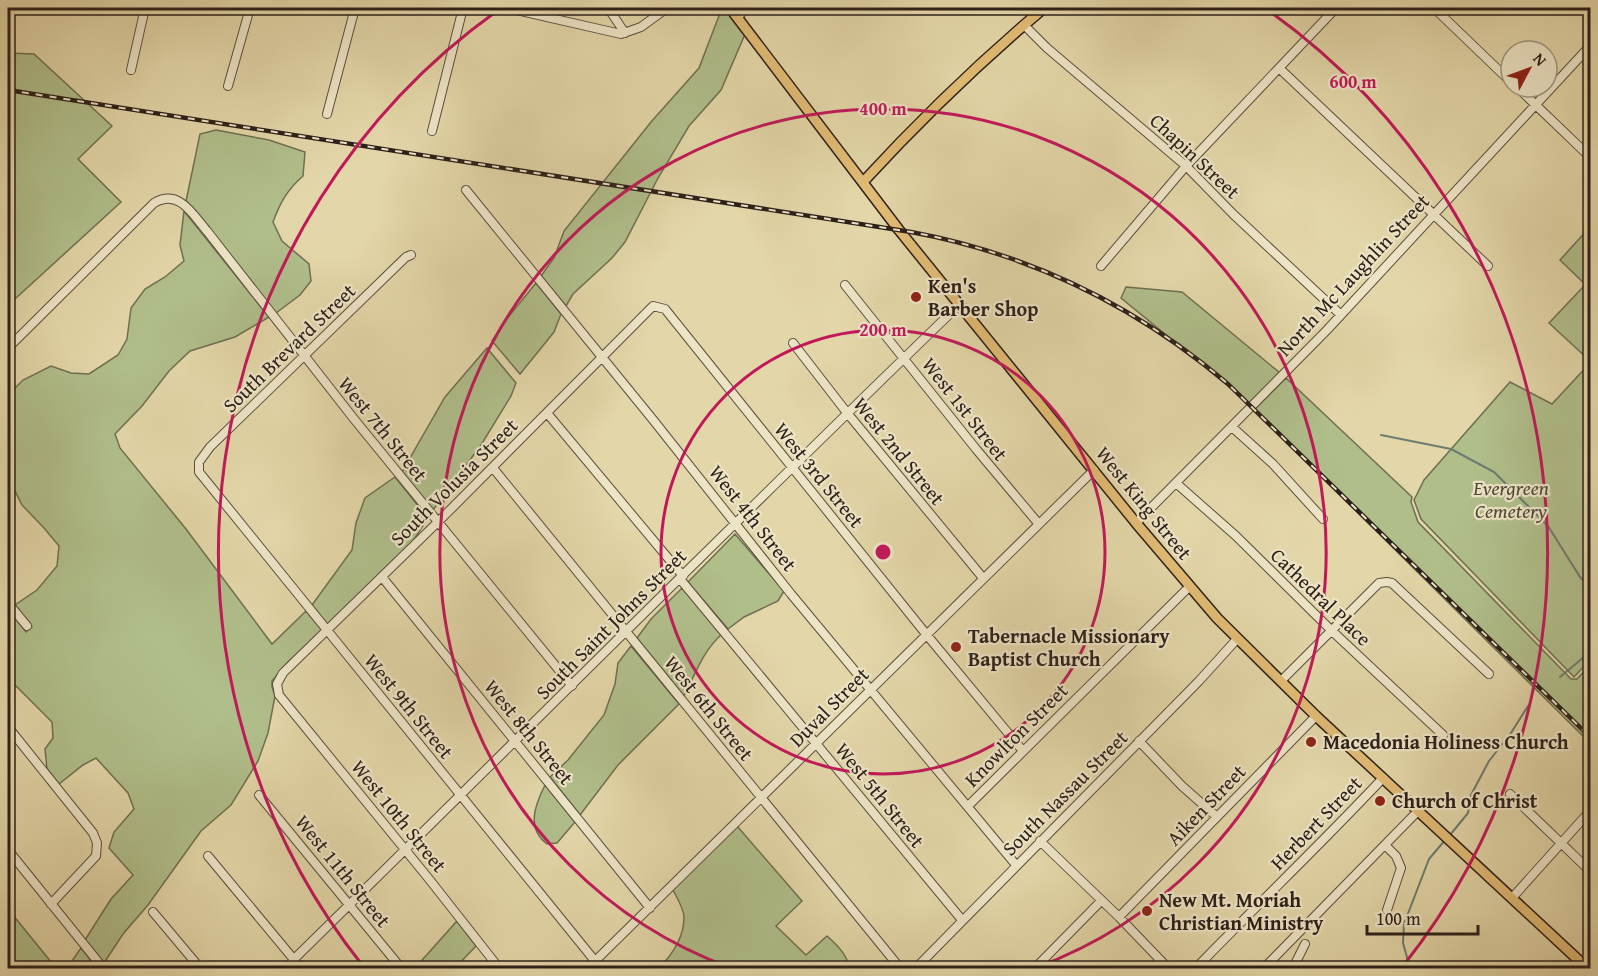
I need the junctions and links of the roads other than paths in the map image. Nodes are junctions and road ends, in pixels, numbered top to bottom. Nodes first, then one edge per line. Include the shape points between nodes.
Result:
1 (145, 8) edge
2 (250, 8) edge
3 (355, 8) edge
4 (463, 8) edge
5 (507, 8) edge
6 (608, 8) edge
7 (667, 8) edge
8 (730, 8) edge
9 (747, 8) edge
10 (1044, 8) edge
11 (1336, 8) edge
12 (1434, 8) edge
13 (737, 17) junction
14 (1024, 25) junction
15 (625, 33) junction
16 (1590, 46) edge
17 (1279, 68) junction
18 (132, 70) dead end
19 (1499, 70) edge
20 (228, 86) dead end
21 (1529, 99) edge
22 (1535, 105) junction
23 (327, 114) dead end
24 (432, 131) dead end
25 (1590, 157) edge
26 (1186, 166) junction
27 (863, 182) junction
28 (466, 190) dead end
29 (1434, 213) junction
30 (411, 255) dead end
31 (1101, 266) dead end
32 (1488, 266) dead end
33 (845, 285) dead end
34 (960, 304) junction
35 (656, 306) joint
36 (1341, 315) junction
37 (793, 343) dead end
38 (8, 348) edge
39 (305, 357) junction
40 (602, 358) junction
41 (904, 359) junction
42 (547, 413) junction
43 (848, 414) junction
44 (1232, 427) junction
45 (792, 467) junction
46 (493, 468) junction
47 (1094, 470) junction
48 (199, 472) joint
49 (1176, 483) junction
50 (1323, 519) dead end
51 (1136, 522) junction
52 (437, 523) junction
53 (1038, 523) junction
54 (735, 524) junction
55 (382, 577) junction
56 (681, 578) junction
57 (983, 578) junction
58 (1190, 586) junction
59 (8, 603) edge
60 (27, 626) dead end
61 (328, 630) junction
62 (1330, 630) junction
63 (626, 633) junction
64 (926, 634) junction
65 (1237, 639) junction
66 (1489, 674) dead end
67 (1281, 681) junction
68 (277, 684) joint
69 (572, 686) junction
70 (871, 688) junction
71 (1316, 716) junction
72 (8, 726) edge
73 (1443, 735) dead end
74 (1139, 741) junction
75 (516, 742) junction
76 (816, 743) junction
77 (1023, 751) junction
78 (1383, 778) junction
79 (1510, 794) dead end
80 (259, 795) dead end
81 (461, 796) junction
82 (760, 797) junction
83 (968, 806) junction
84 (1418, 811) junction
85 (1590, 811) edge
86 (1217, 818) junction
87 (1041, 841) junction
88 (1561, 844) junction
89 (1385, 845) junction
90 (8, 850) edge
91 (405, 851) junction
92 (208, 856) dead end
93 (1016, 865) junction
94 (1590, 871) edge
95 (1512, 898) junction
96 (1101, 901) junction
97 (51, 904) junction
98 (350, 905) junction
99 (650, 908) junction
100 (1387, 910) dead end
101 (153, 912) dead end
102 (1119, 917) junction
103 (962, 920) junction
104 (1305, 944) dead end
105 (294, 960) junction
106 (1159, 960) junction
107 (595, 961) junction
108 (103, 969) edge
109 (200, 969) edge
110 (285, 969) edge
111 (301, 969) edge
112 (401, 969) edge
113 (499, 969) edge
114 (588, 969) edge
115 (900, 969) edge
116 (916, 969) edge
117 (1035, 969) edge
118 (1151, 969) edge
119 (1168, 969) edge
120 (1196, 969) edge
121 (1264, 969) edge
122 (1293, 969) edge
123 (1587, 969) edge

1 - 18 street
2 - 20 street
3 - 23 street
4 - 24 street
5 - 15 street
6 - 15 street
7 - 15 street via 641,27
8 - 13 main road, West King Street
9 - 13 street
10 - 14 main road
11 - 17 street
12 - 19 street
13 - 27 main road, West King Street
14 - 26 street, Chapin Street
14 - 27 main road via 917,124
16 - 22 street, North Mc Laughlin Street
17 - 26 street
17 - 29 street
21 - 22 street
22 - 25 street
22 - 29 street, North Mc Laughlin Street
26 - 31 street
26 - 36 street, Chapin Street
27 - 34 main road, West King Street
28 - 40 street, West 4th Street
29 - 32 street
29 - 36 street, North Mc Laughlin Street
30 - 39 street, South Brevard Street
33 - 41 street, West 1st Street
34 - 41 street, South Saint Johns Street
34 - 47 main road, West King Street
35 - 40 street, South Volusia Street via 649,308
35 - 45 street, West 3rd Street via 665,309
36 - 44 street, North Mc Laughlin Street
37 - 43 street, West 2nd Street
38 - 39 street, West 7th Street via 154,204 166,198 182,202
39 - 48 street, South Brevard Street via 210,447 199,462
39 - 52 street, West 7th Street
40 - 42 street, South Volusia Street
40 - 54 street, West 4th Street
41 - 43 street, South Saint Johns Street
41 - 53 street, West 1st Street
42 - 46 street, South Volusia Street
42 - 56 street, West 5th Street
43 - 45 street, South Saint Johns Street
43 - 57 street, West 2nd Street
44 - 49 street, North Mc Laughlin Street
44 - 50 street via 1273,464
45 - 54 street, South Saint Johns Street
45 - 64 street, West 3rd Street
46 - 52 street, South Volusia Street
46 - 63 street, West 6th Street
47 - 51 main road, West King Street
47 - 53 street, Duval Street
48 - 61 street, West 9th Street
49 - 51 street, North Mc Laughlin Street
49 - 62 street, Cathedral Place via 1236,536
51 - 58 main road, West King Street
52 - 55 street, South Volusia Street
52 - 69 street, West 7th Street
53 - 57 street, Duval Street
54 - 56 street, South Saint Johns Street
54 - 70 street, West 4th Street
55 - 61 street, South Volusia Street
55 - 75 street, West 8th Street
56 - 63 street, South Saint Johns Street
56 - 76 street, West 5th Street
57 - 64 street, Duval Street
58 - 65 main road, West King Street
58 - 77 street, Knowlton Street
59 - 60 street
61 - 68 street, South Volusia Street via 283,673
61 - 81 street, West 9th Street
62 - 66 street via 1379,584 1387,582
62 - 67 street
62 - 73 street, Cathedral Place
63 - 69 street, South Saint Johns Street
63 - 82 street, West 6th Street
64 - 70 street, Duval Street
64 - 77 street, West 3rd Street
65 - 67 main road, West King Street
65 - 74 street, South Nassau Street
67 - 71 main road, West King Street
68 - 91 street, West 10th Street via 279,695
69 - 75 street, South Saint Johns Street
70 - 76 street, Duval Street
70 - 83 street, West 4th Street
71 - 78 main road, West King Street
71 - 86 street, Aiken Street
72 - 97 street via 97,843 96,856
74 - 86 street
74 - 87 street, South Nassau Street
75 - 81 street, South Saint Johns Street
75 - 99 street, West 8th Street
76 - 82 street, Duval Street
76 - 103 street, West 5th Street
77 - 83 street, Knowlton Street
78 - 84 main road, West King Street
78 - 120 street, Herbert Street
79 - 88 street
80 - 98 street, West 11th Street
81 - 91 street, South Saint Johns Street
81 - 107 street, West 9th Street
82 - 99 street, Duval Street
82 - 115 street, West 6th Street
83 - 93 street, West 4th Street
84 - 89 street
84 - 95 main road, West King Street
85 - 88 street
86 - 102 street, Aiken Street
87 - 93 street, South Nassau Street
87 - 96 street
88 - 94 street
88 - 95 street
89 - 100 street via 1401,868
89 - 121 street
90 - 97 street
91 - 98 street, South Saint Johns Street
91 - 113 street, West 10th Street
92 - 105 street
93 - 103 street, South Nassau Street
95 - 123 main road, West King Street
96 - 102 street
96 - 117 street
97 - 108 street
98 - 105 street, South Saint Johns Street
98 - 112 street, West 11th Street
99 - 107 street, Duval Street
101 - 109 street
102 - 106 street
103 - 116 street, South Nassau Street
104 - 122 street
105 - 110 street, South Saint Johns Street
105 - 111 street
106 - 118 street
106 - 119 street
107 - 114 street, Duval Street

